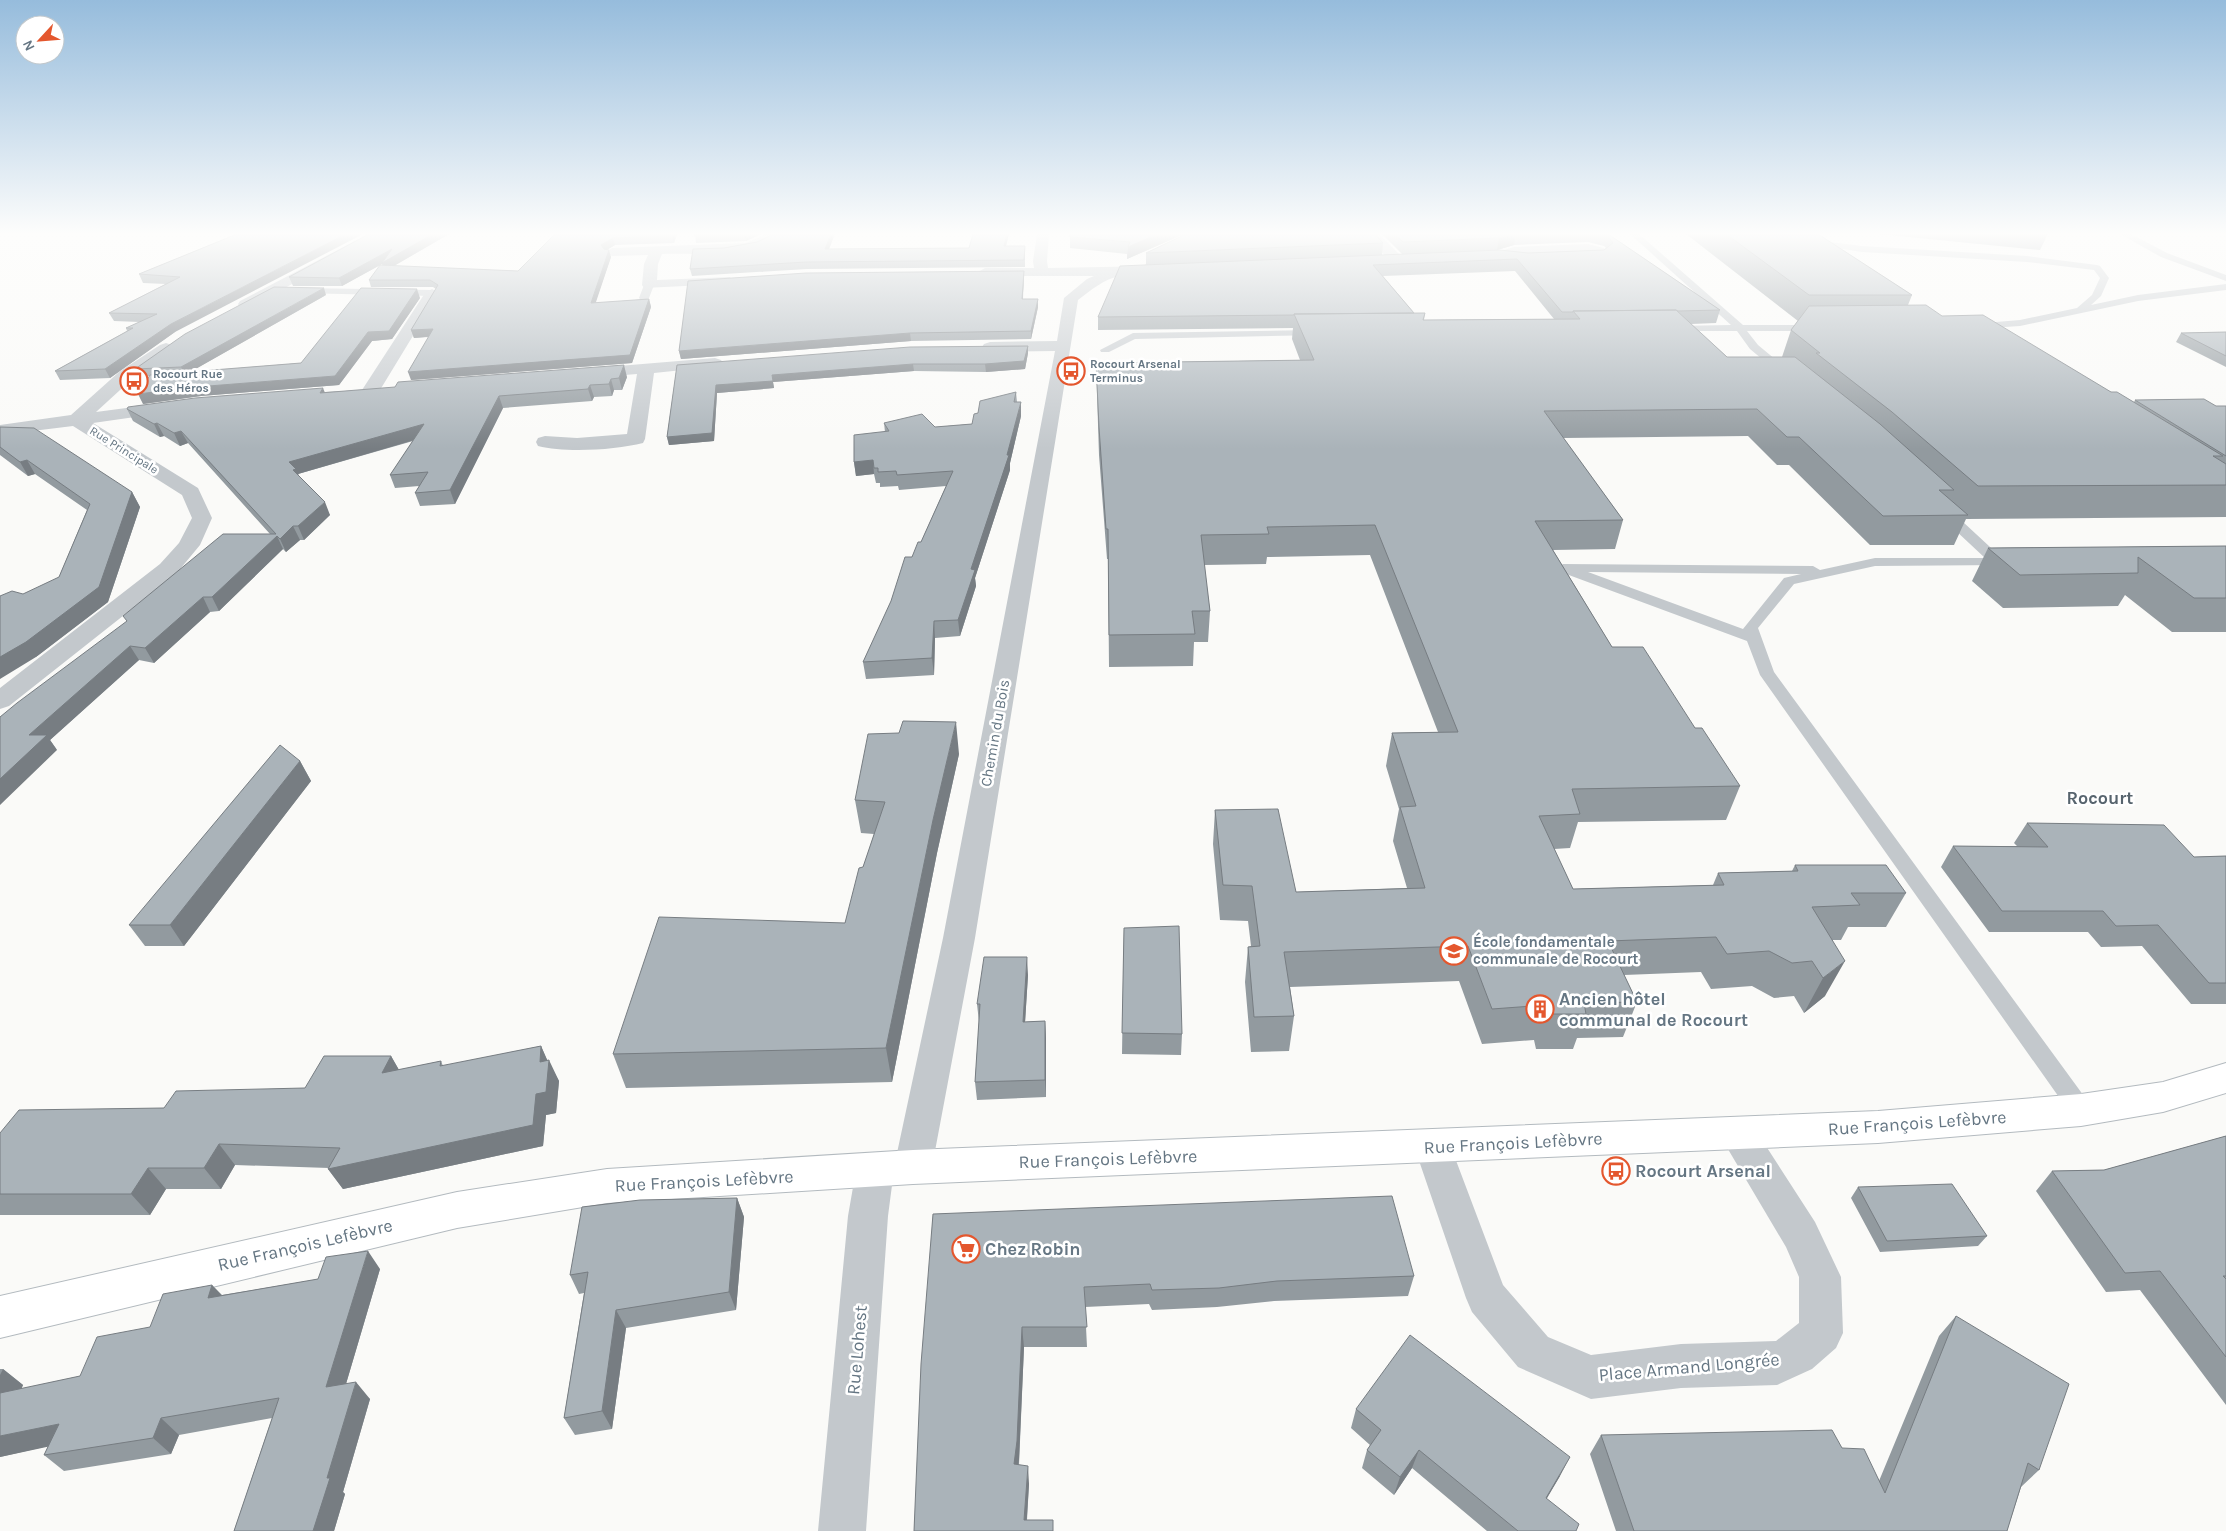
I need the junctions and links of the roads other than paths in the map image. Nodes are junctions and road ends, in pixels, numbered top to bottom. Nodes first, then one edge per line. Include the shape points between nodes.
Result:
1 (242, 305) edge
2 (424, 305) edge
3 (1064, 305) edge
4 (1715, 305) edge
5 (2085, 305) edge
6 (2099, 305) edge
7 (2081, 309) junction
8 (231, 311) edge
9 (1740, 328) junction
10 (1828, 328) edge
11 (1666, 329) edge
12 (1323, 333) edge
13 (182, 337) edge
14 (1980, 338) edge
15 (1064, 346) junction
16 (978, 347) edge
17 (1105, 350) dead end
18 (734, 362) edge
19 (646, 369) junction
20 (567, 375) edge
21 (1799, 384) edge
22 (390, 388) edge
23 (371, 390) junction
24 (352, 391) edge
25 (182, 406) edge
26 (76, 420) junction
27 (0, 430) edge
28 (545, 442) dead end
29 (1932, 501) edge
30 (1835, 571) junction
31 (1754, 638) junction
32 (0, 701) edge
33 (2226, 1078) edge
34 (2081, 1110) junction
35 (1738, 1134) junction
36 (1433, 1146) junction
37 (894, 1169) junction
38 (0, 1317) edge
39 (842, 1531) edge

1 - 8 street
2 - 23 street
3 - 15 street, Chemin du Bois
4 - 9 lane
5 - 7 lane
6 - 7 lane
7 - 14 lane via 2020,323 1964,327
9 - 10 lane
9 - 11 lane
9 - 21 lane via 1754,347
12 - 17 lane via 1133,336
13 - 26 street, Rue Principale via 125,376
15 - 16 street
15 - 37 street, Chemin du Bois via 959,938
18 - 19 street
19 - 20 street
19 - 28 street via 636,439 578,444
22 - 23 street
23 - 24 street
25 - 26 street
26 - 27 street
26 - 32 street, Rue Principale via 191,492 202,518 189,545 168,569
29 - 30 lane via 2003,562 1875,562
30 - 31 lane via 1789,581 1750,628
30 - 31 lane via 1563,568
31 - 34 lane via 1766,672
33 - 34 main road, Rue François Lefèbvre via 2163,1098
34 - 35 main road, Rue François Lefèbvre via 1878,1127
35 - 36 main road, Rue François Lefèbvre
35 - 36 street, Place Armand Longrée via 1801,1235 1820,1276 1821,1333 1797,1354 1777,1363 1681,1366 1591,1377 1533,1352 1487,1298
36 - 37 main road, Rue François Lefèbvre
37 - 38 main road, Rue François Lefèbvre via 607,1186 457,1210
37 - 39 street, Rue Lohest via 868,1216

